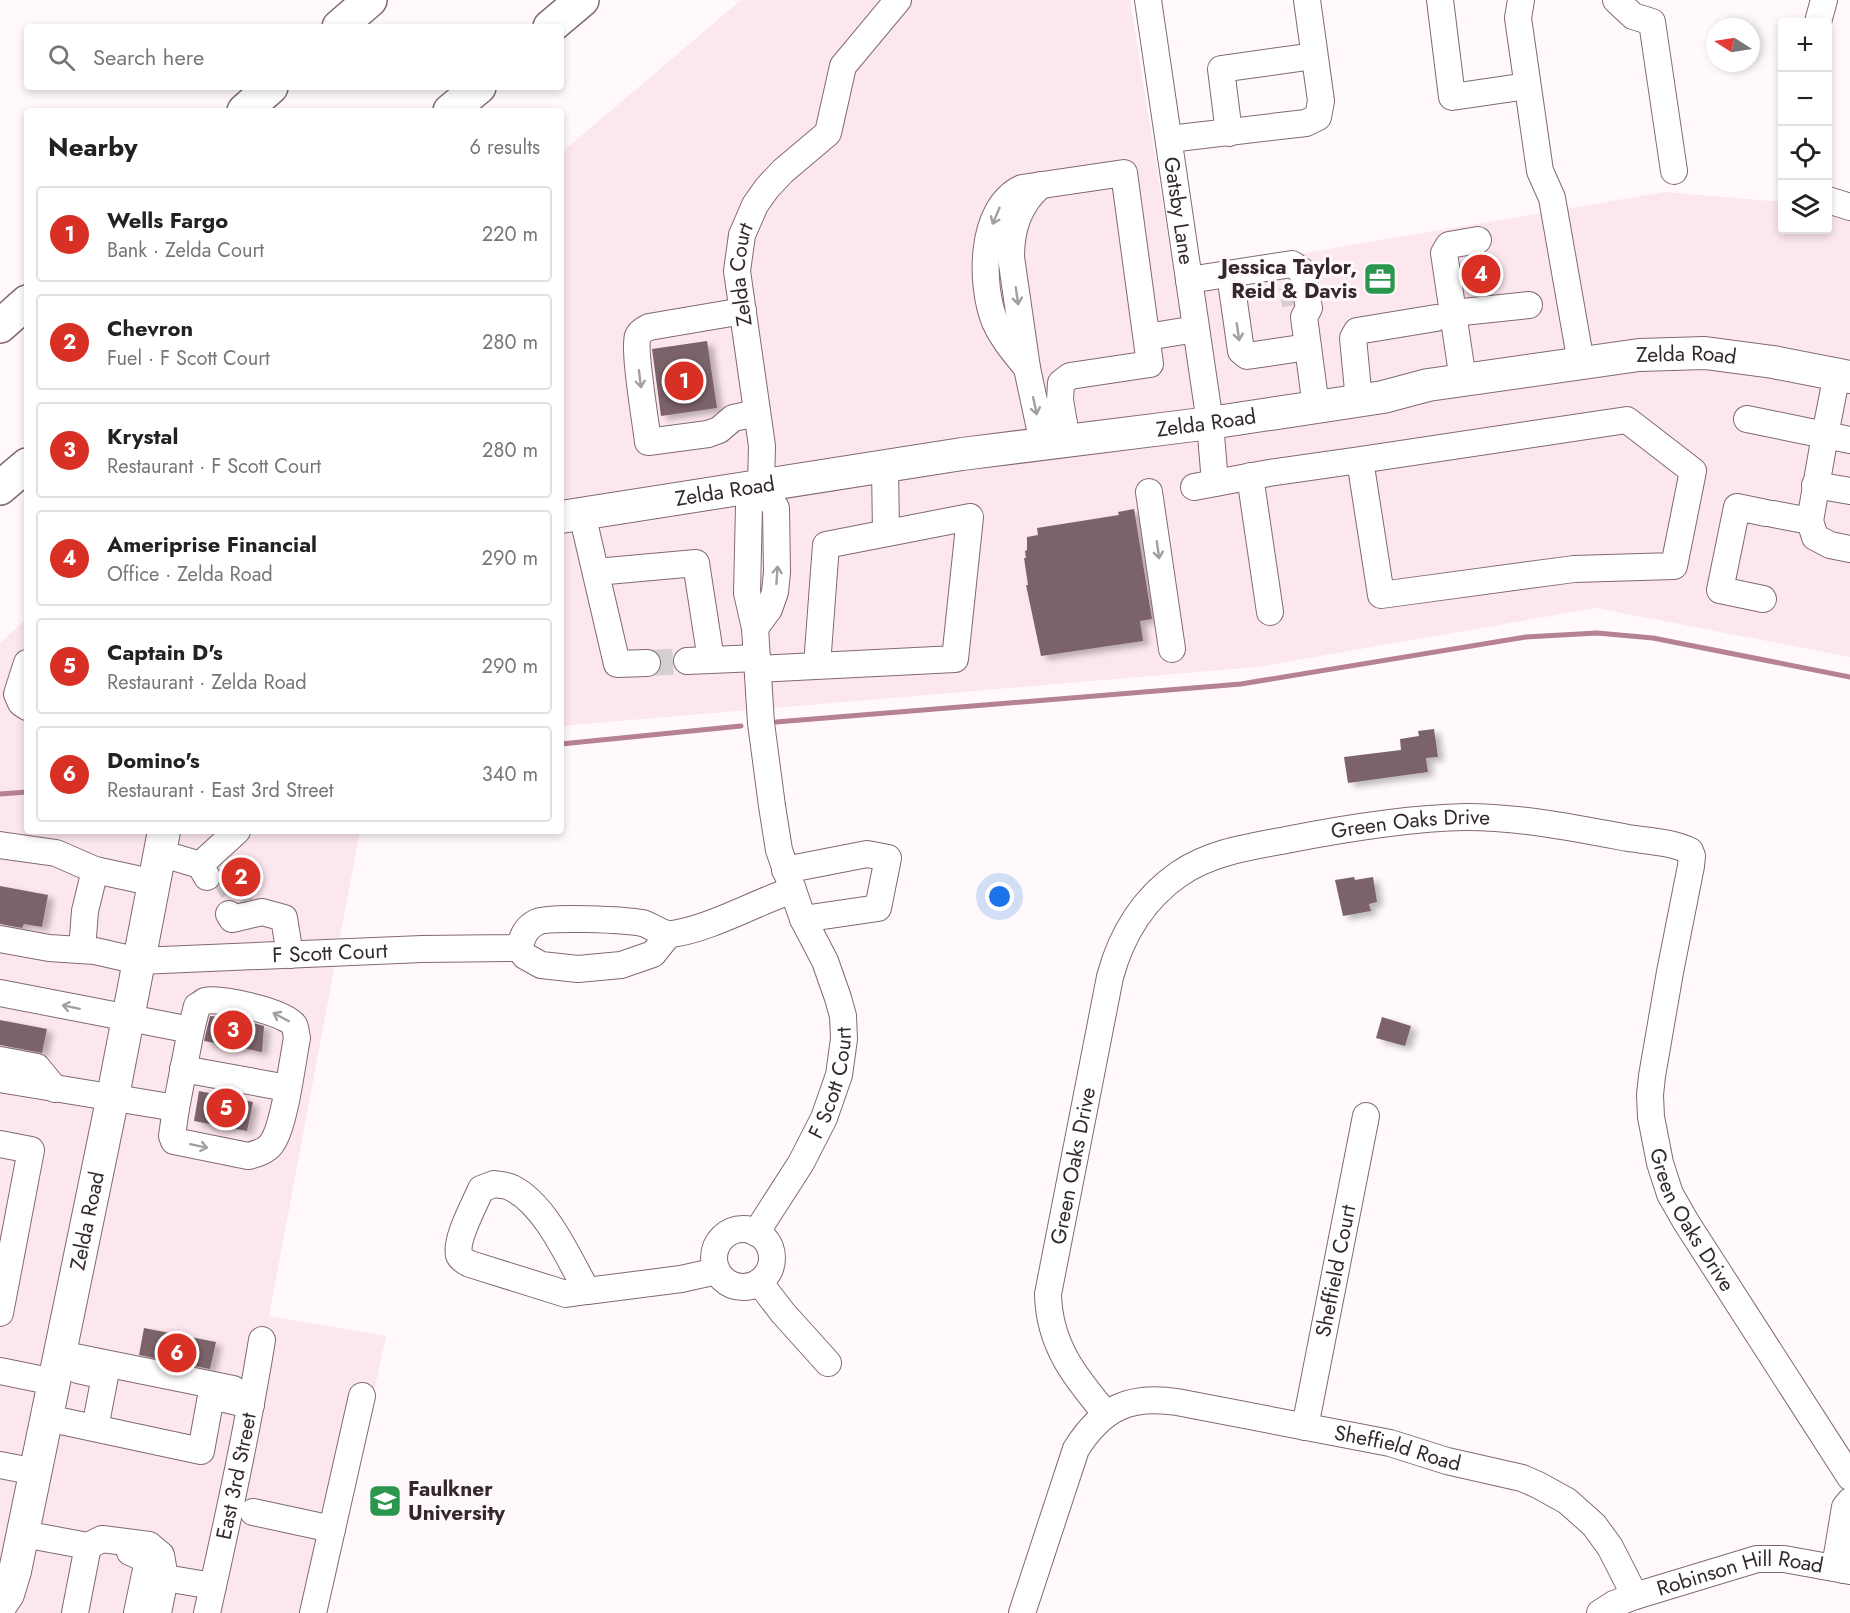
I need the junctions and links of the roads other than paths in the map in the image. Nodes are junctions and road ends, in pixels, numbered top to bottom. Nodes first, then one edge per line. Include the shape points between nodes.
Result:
1 (370, 0) edge
2 (582, 0) edge
3 (898, 0) edge
4 (1148, 0) edge
5 (1307, 0) edge
6 (1440, 0) edge
7 (1616, 0) edge
8 (1824, 0) edge
9 (1516, 1) edge
10 (1819, 18) edge
11 (342, 24) edge
12 (554, 24) edge
13 (1314, 56) junction
14 (1527, 86) junction
15 (268, 90) edge
16 (475, 90) edge
17 (247, 108) edge
18 (454, 108) edge
19 (1229, 133) junction
20 (1169, 139) junction
21 (1674, 171) dead end
22 (1832, 202) edge
23 (1850, 207) edge
24 (1478, 240) dead end
25 (1230, 274) junction
26 (1189, 280) junction
27 (24, 305) edge
28 (1529, 305) dead end
29 (743, 311) junction
30 (1445, 316) junction
31 (0, 326) edge
32 (1196, 329) junction
33 (1147, 338) junction
34 (1308, 347) junction
35 (1581, 363) junction
36 (1844, 376) edge
37 (1462, 380) junction
38 (1359, 400) junction
39 (1316, 407) junction
40 (758, 413) junction
41 (1747, 419) dead end
42 (1210, 423) junction
43 (1825, 435) junction
44 (1850, 440) edge
45 (1055, 442) junction
46 (1360, 460) junction
47 (885, 466) junction
48 (24, 468) edge
49 (1250, 476) junction
50 (761, 485) junction
51 (1815, 485) junction
52 (0, 488) edge
53 (1850, 491) edge
54 (1149, 492) dead end
55 (572, 515) edge
56 (1810, 521) junction
57 (886, 533) junction
58 (1850, 549) edge
59 (596, 572) junction
60 (1763, 599) dead end
61 (1270, 612) dead end
62 (1172, 650) dead end
63 (647, 663) tunnel mouth
64 (757, 664) junction
65 (817, 665) junction
66 (24, 671) edge
67 (24, 705) edge
68 (0, 845) edge
69 (160, 855) edge
70 (218, 858) edge
71 (0, 859) edge
72 (84, 865) junction
73 (789, 880) junction
74 (247, 909) tunnel mouth
75 (803, 919) junction
76 (0, 927) edge
77 (669, 934) junction
78 (0, 939) edge
79 (49, 948) junction
80 (519, 948) junction
81 (82, 950) junction
82 (290, 955) junction
83 (139, 961) junction
84 (0, 993) edge
85 (129, 1019) junction
86 (191, 1030) junction
87 (0, 1060) edge
88 (183, 1069) junction
89 (0, 1079) edge
90 (287, 1088) junction
91 (55, 1089) junction
92 (113, 1096) junction
93 (176, 1108) junction
94 (1366, 1116) dead end
95 (0, 1144) edge
96 (756, 1233) junction
97 (717, 1270) junction
98 (759, 1282) junction
99 (587, 1291) junction
100 (0, 1313) edge
101 (262, 1340) dead end
102 (828, 1363) dead end
103 (57, 1367) junction
104 (0, 1371) edge
105 (362, 1396) dead end
106 (252, 1399) junction
107 (1106, 1414) junction
108 (47, 1418) junction
109 (1305, 1426) junction
110 (95, 1428) junction
111 (0, 1465) edge
112 (36, 1472) junction
113 (1850, 1477) edge
114 (1850, 1501) edge
115 (253, 1512) dead end
116 (332, 1529) junction
117 (23, 1534) junction
118 (95, 1543) junction
119 (1848, 1569) edge
120 (165, 1578) junction
121 (213, 1586) junction
122 (1635, 1596) junction
123 (0, 1606) edge
124 (75, 1613) edge
125 (137, 1613) edge
126 (158, 1613) edge
127 (207, 1613) edge
128 (313, 1613) edge
129 (1022, 1613) edge
130 (1600, 1613) edge

1 - 11 highway
2 - 12 highway
3 - 29 street, Zelda Court via 843,66 828,133 767,188 748,219 739,246 737,271
4 - 20 street, Gatsby Lane
5 - 13 street
6 - 14 street via 1452,97
7 - 21 street via 1633,16 1652,22
8 - 10 street
9 - 14 street
13 - 19 street via 1321,101 1318,117 1306,123
13 - 19 street via 1221,69
14 - 35 street via 1540,171 1552,198
15 - 17 highway
16 - 18 highway
19 - 20 street
20 - 26 street, Gatsby Lane
22 - 23 street
24 - 30 street via 1449,245 1444,253
25 - 26 street
25 -> 34 street via 1241,351 1247,356
25 - 34 street via 1292,264
26 - 32 street, Gatsby Lane
27 - 31 highway
28 - 30 street
29 - 40 street, Zelda Court
29 -> 40 street via 642,330 637,344 648,442 708,434 733,418
30 - 37 street
30 - 38 street via 1357,331 1353,338
32 - 33 street
32 - 42 street, Gatsby Lane
33 - 45 street via 1150,364 1070,376 1061,383
33 -> 45 street via 1124,173 1041,185 1029,195 1014,224 1011,257 1027,368
34 - 39 street
35 - 36 main road, Zelda Road via 1639,355 1705,353
35 - 37 main road, Zelda Road
36 - 43 street
37 - 38 main road, Zelda Road
38 - 39 main road, Zelda Road
39 - 42 main road, Zelda Road
40 - 50 street, Zelda Court
41 - 43 street
42 - 45 main road, Zelda Road
42 - 49 street, Gatsby Lane via 1205,485
43 - 44 street
43 - 51 street
45 - 47 main road, Zelda Road
46 - 46 street via 1381,595 1574,569 1674,566 1693,471 1627,420
46 - 49 street
47 - 50 main road, Zelda Road
47 - 57 street
48 - 52 highway
49 - 61 street
50 - 55 main road, Zelda Road
50 - 64 street, F Scott Court via 749,506 747,593
51 - 53 street
51 - 56 street
54 -> 62 street
55 - 59 street
56 - 58 street via 1815,537
56 - 60 street via 1737,507 1720,590
57 - 65 street via 826,545
57 - 65 street via 970,517 955,659
59 - 63 street via 617,664
59 - 64 street via 696,563 699,660
64 - 65 street
64 - 73 street, F Scott Court via 777,839
66 - 67 street via 16,694
68 - 72 street via 56,853
69 - 70 street
69 - 72 street
69 - 83 main road, Zelda Road
71 - 72 street via 60,869
72 - 81 street
73 - 75 street, F Scott Court
73 - 75 street via 867,854 888,858 878,908
73 - 77 street via 768,898 715,921
74 - 82 street via 284,918
75 - 96 street, F Scott Court via 825,961 838,998 843,1016 843,1055 824,1118 801,1164
76 - 79 street via 41,934
77 - 80 street via 641,923 552,918 538,921 524,932
77 - 80 street via 653,954 611,966 578,969 541,965
78 - 79 street, F Scott Court
79 - 81 street, F Scott Court
80 - 82 street, F Scott Court
81 - 83 street, F Scott Court
82 - 83 street, F Scott Court
83 - 85 main road, Zelda Road
85 -> 84 street
85 - 86 street
85 - 92 main road, Zelda Road
86 - 88 street
90 -> 86 street via 297,1038 294,1025 284,1016 205,1001 197,1006
87 - 91 street via 37,1067
88 - 90 street
88 - 93 street
89 - 91 street
93 -> 90 street via 174,1141 248,1156 271,1146 279,1131
91 - 92 street
92 - 93 street
92 - 103 main road, Zelda Road
94 - 109 street, Sheffield Court
95 - 100 street via 31,1150
96 - 97 street via 743,1229 725,1236 715,1252
96 - 98 street via 768,1242 772,1261
97 - 98 street via 722,1278 738,1287
97 - 99 street via 681,1279
98 - 102 street
99 - 99 street via 534,1205 505,1185 482,1189 459,1244 463,1260 566,1294
101 - 106 street, East 3rd Street
103 - 104 street
103 - 106 street
103 - 108 main road, Zelda Road
103 - 110 street via 105,1376
105 - 116 street
106 - 110 street via 211,1396 201,1450
106 - 121 street, East 3rd Street
107 - 109 street, Sheffield Road via 1136,1401 1157,1400
107 - 113 street, Green Oaks Drive via 1057,1344 1048,1294 1110,977 1135,917 1180,873 1236,850 1428,819 1526,821 1690,851 1691,866 1652,1076 1651,1117 1660,1162 1670,1194 1686,1222
107 - 129 street via 1088,1430 1072,1455
108 - 110 street
108 - 112 main road, Zelda Road
109 - 122 street, Sheffield Road via 1390,1443 1538,1485 1567,1501 1593,1525 1610,1547
111 - 112 street
112 - 117 main road, Zelda Road
114 - 119 street via 1845,1507 1837,1555
115 - 116 street
116 - 128 street
117 - 118 street
117 - 123 main road, Zelda Road via 8,1594
118 - 120 street via 150,1545 161,1555
118 - 124 street
118 - 125 street via 148,1560
119 - 122 street, Robinson Hill Road via 1757,1559
120 - 121 street
120 - 126 street
121 - 127 street, East 3rd Street
122 - 130 street, Robinson Hill Road

